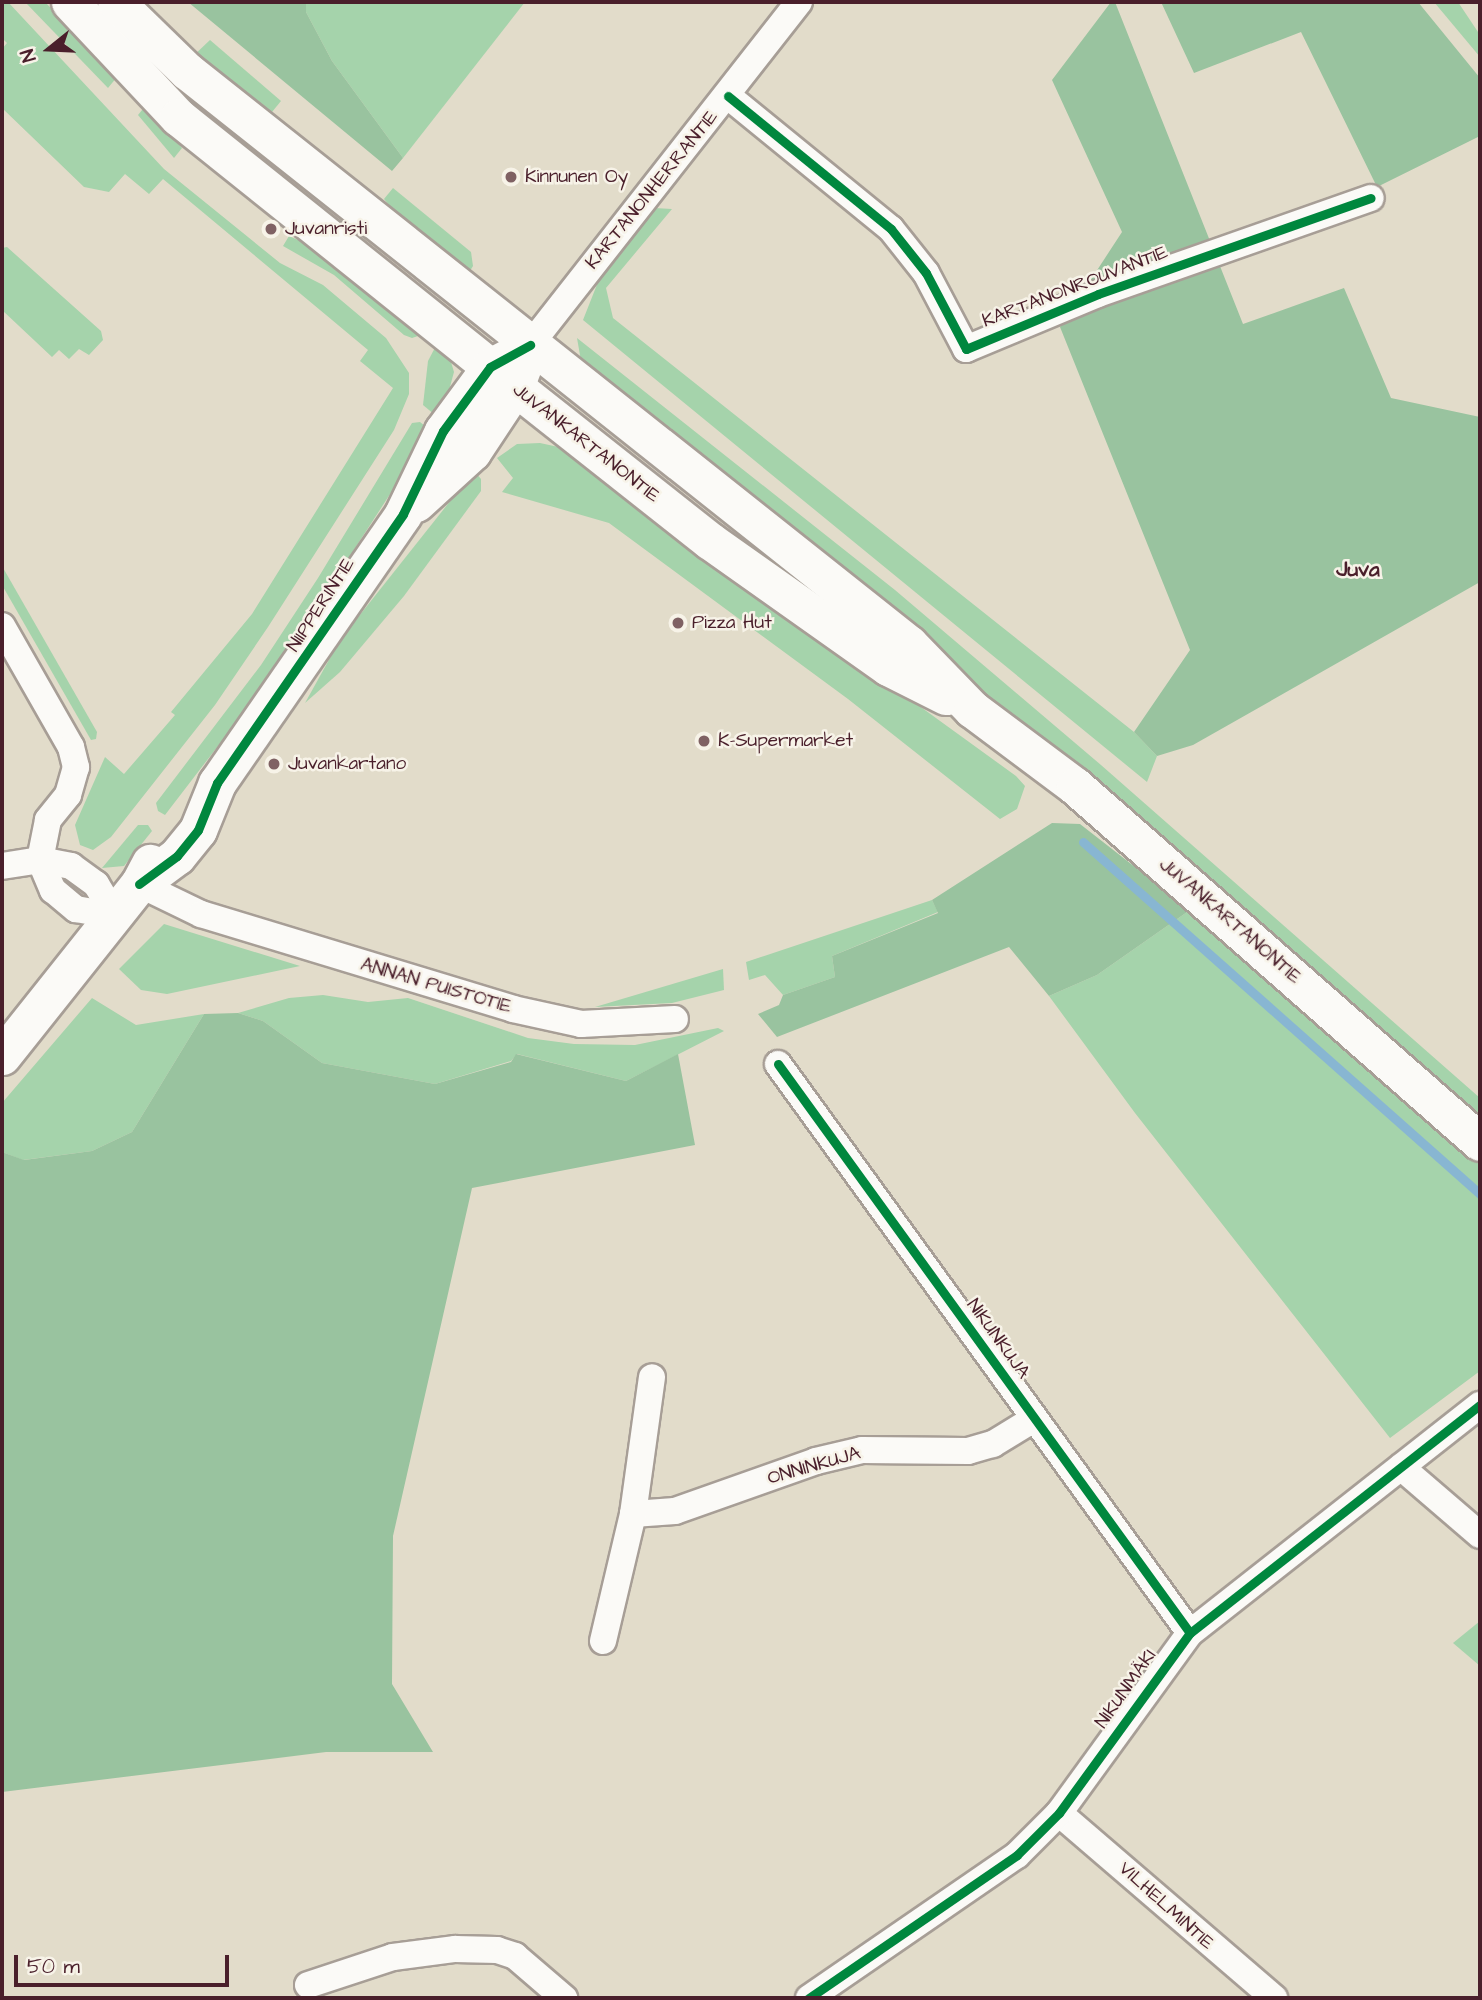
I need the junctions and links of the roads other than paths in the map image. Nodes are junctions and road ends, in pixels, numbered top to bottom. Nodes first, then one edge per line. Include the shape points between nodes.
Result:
1 (70, 2) edge
2 (116, 2) edge
3 (799, 2) edge
4 (727, 96) junction
5 (1371, 198) dead end
6 (530, 345) junction
7 (502, 377) junction
8 (2, 626) edge
9 (972, 709) junction
10 (40, 860) junction
11 (2, 866) edge
12 (139, 884) junction
13 (115, 916) junction
14 (675, 1019) dead end
15 (2, 1056) edge
16 (778, 1064) dead end
17 (1480, 1142) edge
18 (652, 1377) dead end
19 (1480, 1405) edge
20 (1034, 1419) junction
21 (1401, 1467) junction
22 (633, 1514) junction
23 (1480, 1535) edge
24 (1190, 1633) junction
25 (603, 1641) dead end
26 (1059, 1813) junction
27 (308, 1985) dead end
28 (564, 1998) edge
29 (809, 1998) edge
30 (1275, 1998) edge

1 - 7 main road, JUVANKARTANONTIE via 178,117
2 - 6 main road, JUVANKARTANONTIE via 187,71
3 - 4 street, KARTANONHERRANTIE
4 - 5 street, KARTANONROUVANTIE via 891,229 926,273 966,349 1098,293
4 - 6 street, KARTANONHERRANTIE
6 - 7 main road, NIIPPERINTIE
6 - 9 main road, JUVANKARTANONTIE via 909,644
7 - 9 main road, JUVANKARTANONTIE via 743,565 888,667
7 - 12 main road, NIIPPERINTIE via 443,431 403,514 217,783 198,830 177,856
8 - 10 street via 71,747 76,767 68,795 48,820
9 - 17 main road, JUVANKARTANONTIE via 1075,786
10 - 11 street
10 - 13 street via 71,866 96,884
12 - 13 main road, NIIPPERINTIE
12 - 14 street, ANNAN PUISTOTIE via 201,914 513,1009 581,1024
13 - 15 main road, NIIPPERINTIE
16 - 20 street, NIKUNKUJA
18 - 22 street
19 - 21 street, NIKUNMÄKI
20 - 22 street, ONNINKUJA via 993,1444 968,1451 862,1450 675,1511
20 - 24 street, NIKUNKUJA
21 - 23 street
21 - 24 street, NIKUNMÄKI
22 - 25 street
24 - 26 street, NIKUNMÄKI
26 - 29 street, NIKUNMÄKI via 1017,1855
26 - 30 street, VILHELMINTIE
27 - 28 street via 393,1957 455,1949 497,1950 515,1956

